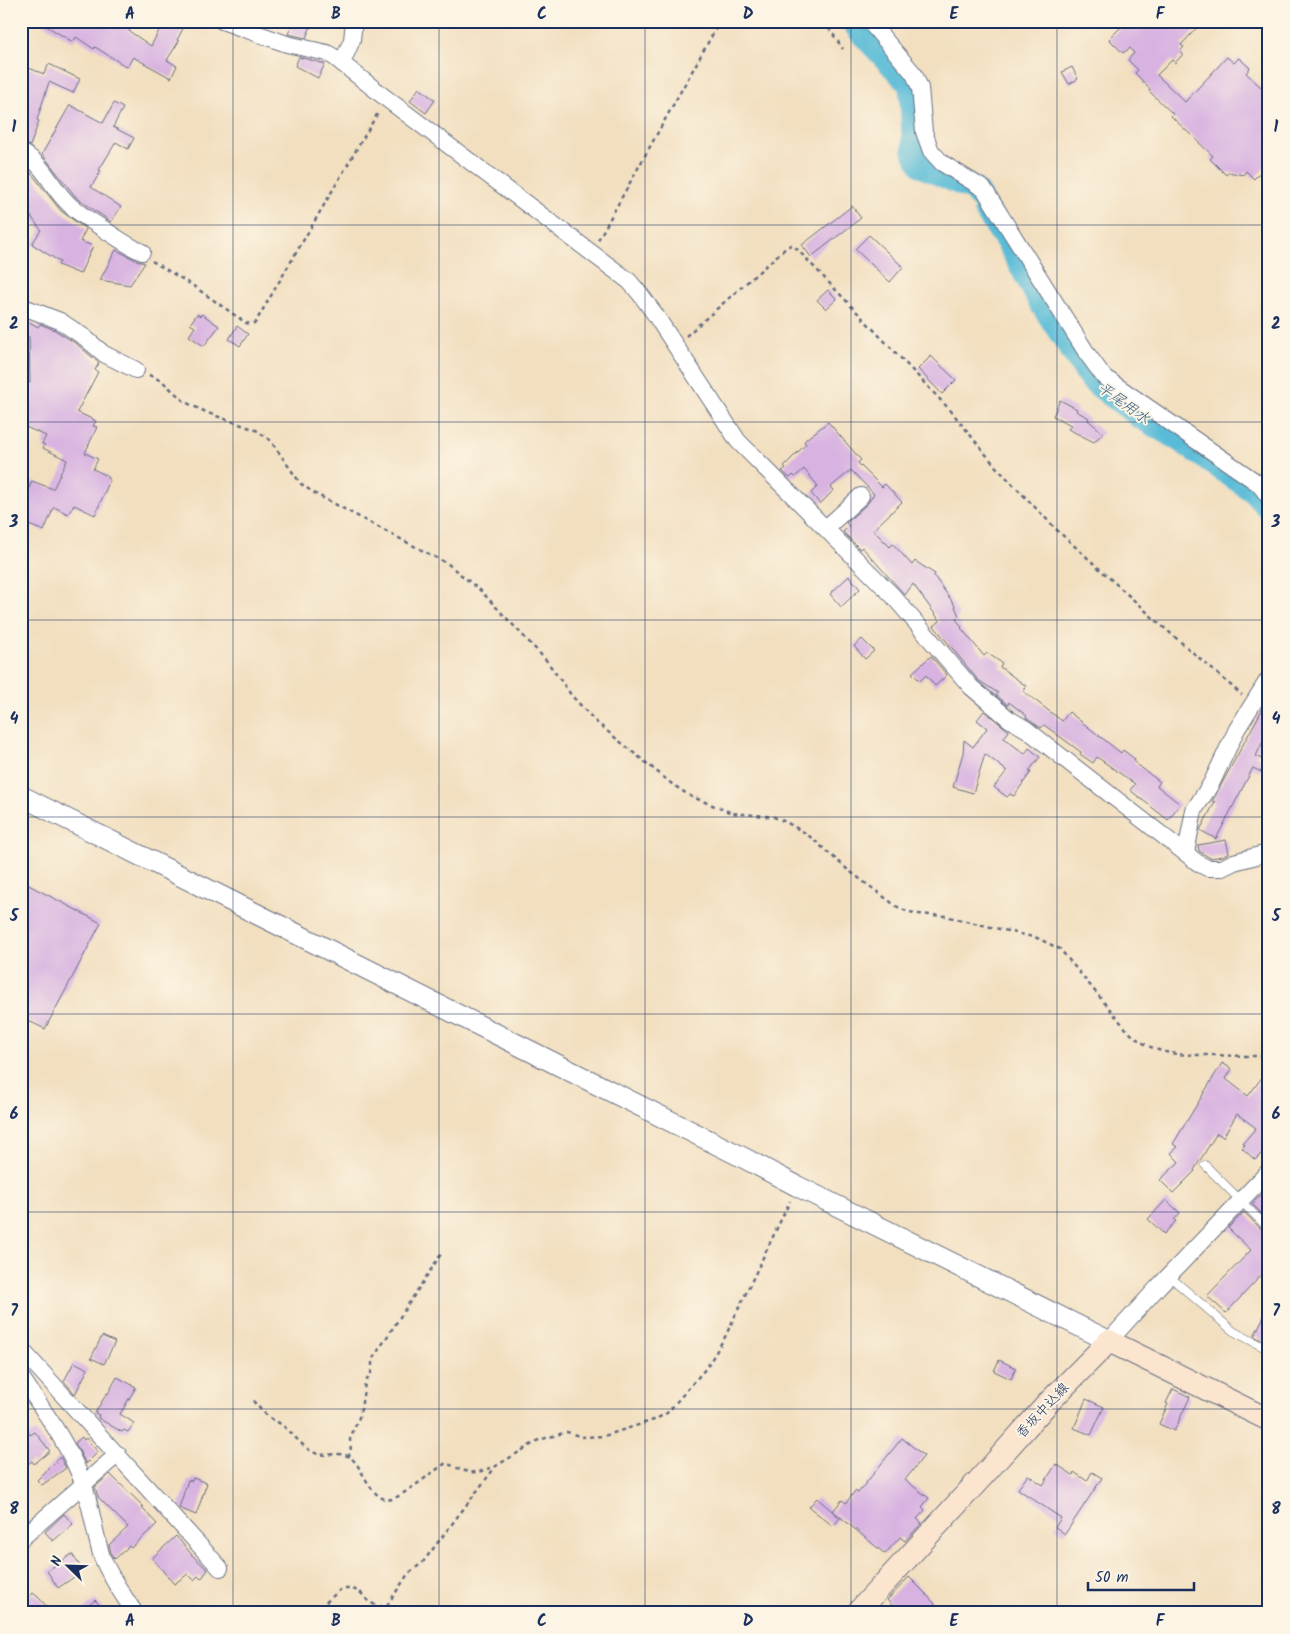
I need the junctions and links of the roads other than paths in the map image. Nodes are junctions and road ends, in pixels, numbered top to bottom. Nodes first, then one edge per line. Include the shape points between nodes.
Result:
1 (222, 21) edge
2 (354, 21) edge
3 (869, 21) edge
4 (342, 63) junction
5 (21, 152) edge
6 (142, 252) road end
7 (21, 306) edge
8 (136, 370) road end
9 (862, 496) dead end
10 (1269, 497) edge
11 (826, 528) junction
12 (1269, 678) edge
13 (21, 796) edge
14 (1186, 853) junction
15 (1269, 854) edge
16 (1205, 1165) dead end
17 (1269, 1170) edge
18 (1240, 1202) junction
19 (1269, 1229) edge
20 (1168, 1276) junction
21 (1109, 1341) junction
22 (21, 1349) edge
23 (1269, 1350) edge
24 (21, 1377) edge
25 (1269, 1420) edge
26 (118, 1454) junction
27 (84, 1485) junction
28 (22, 1538) edge
29 (220, 1568) dead end
30 (135, 1613) edge
31 (857, 1613) edge

1 - 4 street via 287,44 327,53
2 - 4 street via 352,40
3 - 10 street via 914,74 920,88 924,132 931,150 942,162 984,188 1104,377 1259,484
4 - 11 street via 629,281 738,441
5 - 6 street via 43,169 66,202 126,245
7 - 8 street via 60,321 104,354
9 - 11 street
11 - 14 street via 893,596 971,687
12 - 14 street via 1237,729 1211,784 1194,810
13 - 21 street
14 - 15 street via 1207,868 1222,868
16 - 18 lane
17 - 18 street
18 - 19 lane
18 - 20 street
20 - 21 street
20 - 23 lane via 1234,1331
21 - 25 main road
21 - 31 main road, 香坂中込線 via 1048,1403
22 - 26 street
24 - 27 street via 65,1446
26 - 27 street
26 - 29 street
27 - 28 street
27 - 30 street via 102,1556 111,1577

